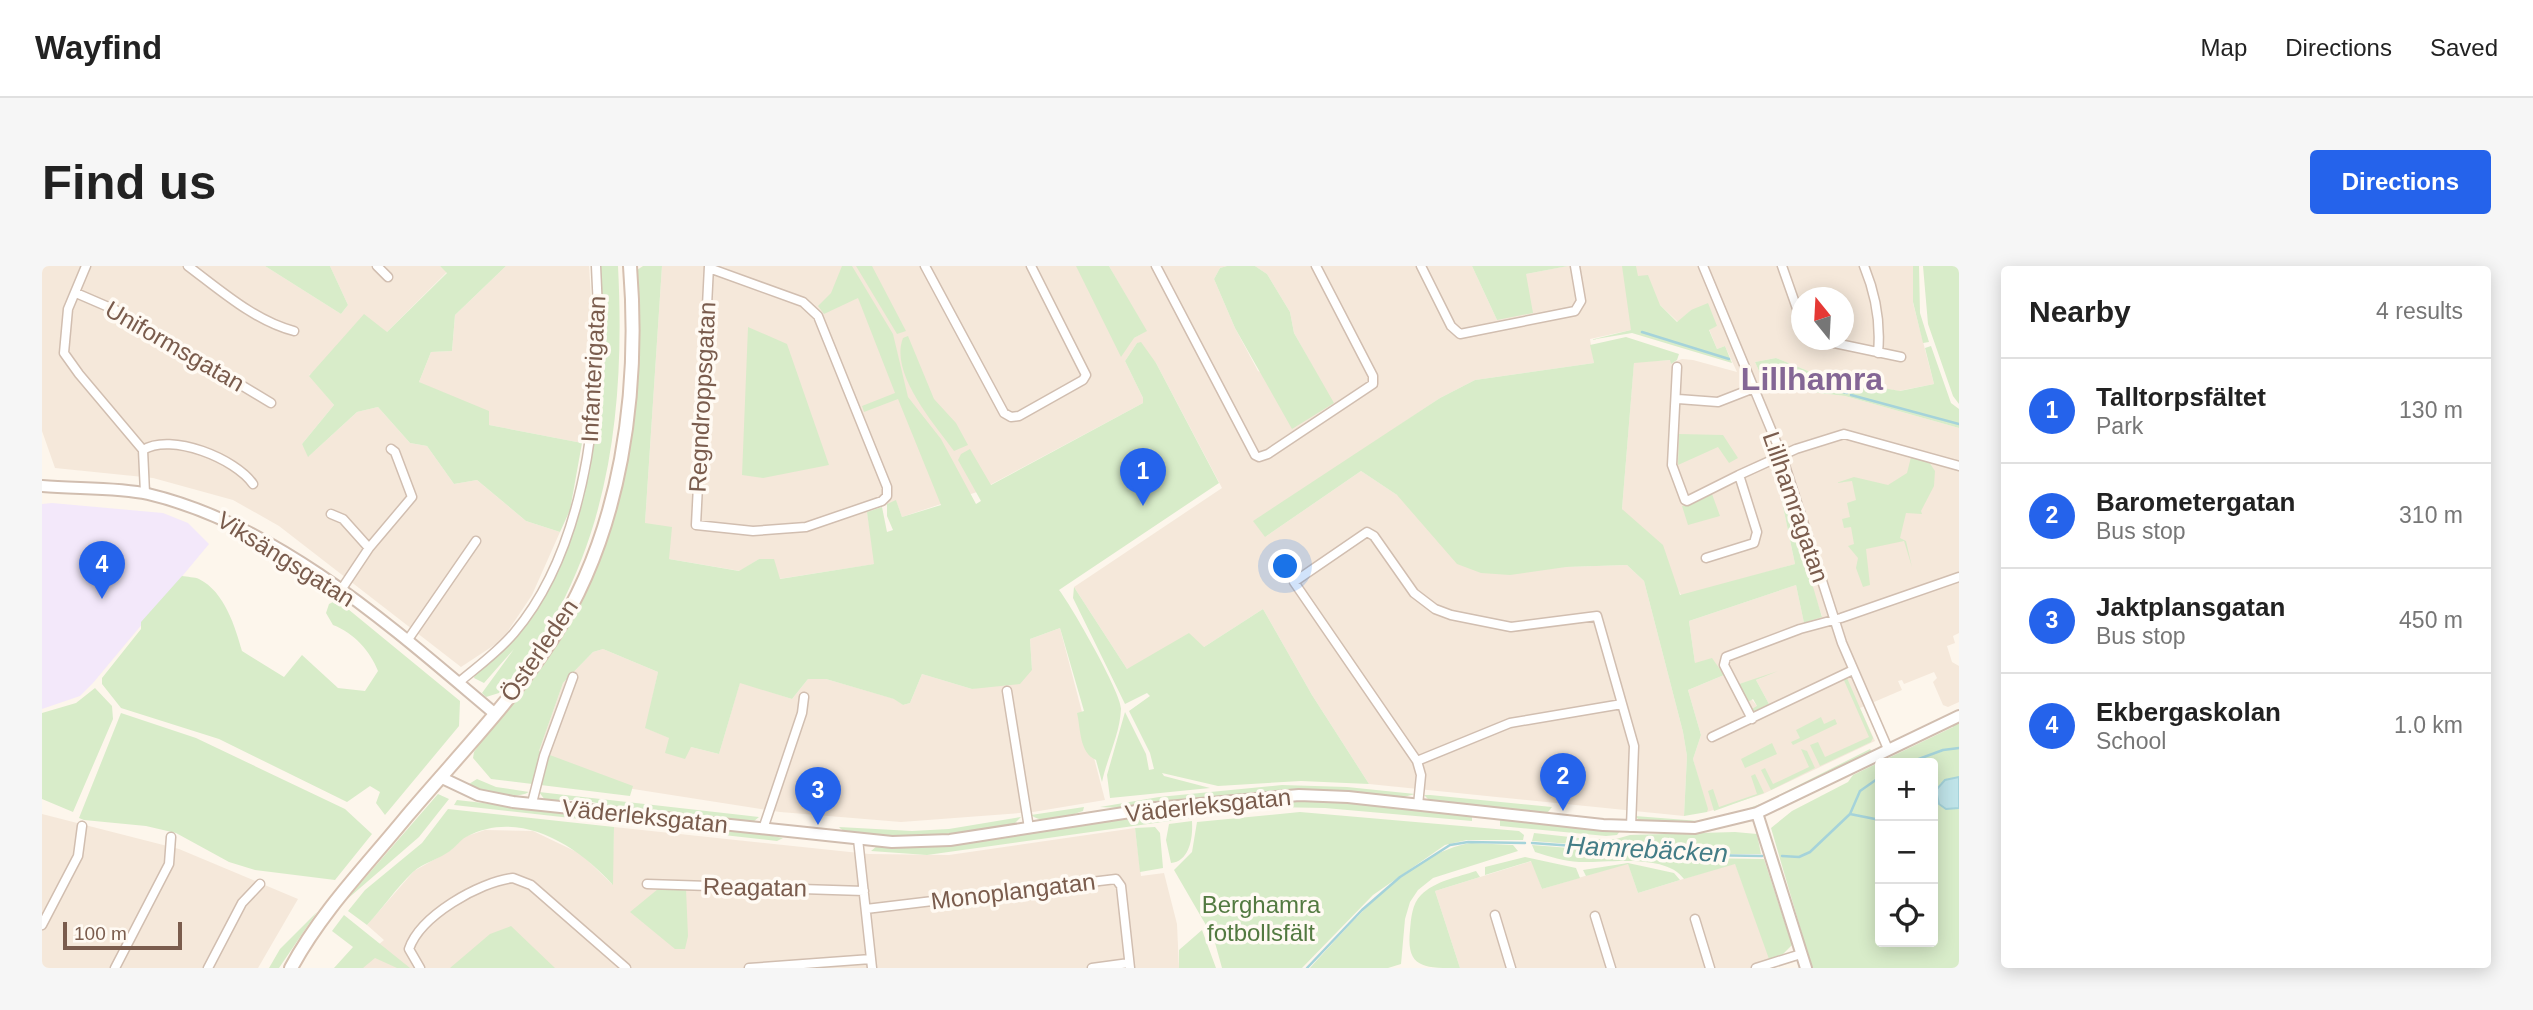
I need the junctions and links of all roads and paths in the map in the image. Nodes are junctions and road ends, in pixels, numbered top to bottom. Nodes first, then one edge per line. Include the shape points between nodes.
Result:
1 (86, 266) edge
2 (188, 266) edge
3 (377, 266) edge
4 (596, 266) edge
5 (630, 266) edge
6 (925, 266) edge
7 (1031, 266) edge
8 (1156, 266) edge
9 (1315, 266) edge
10 (1421, 266) edge
11 (1575, 266) edge
12 (1703, 266) edge
13 (1782, 266) edge
14 (1864, 266) edge
15 (709, 267) edge
16 (388, 277) dead end
17 (1791, 292) edge
18 (76, 293) junction
19 (294, 331) dead end
20 (1854, 348) edge
21 (1878, 353) junction
22 (1901, 357) dead end
23 (1677, 367) dead end
24 (1754, 388) junction
25 (1678, 399) junction
26 (271, 403) dead end
27 (391, 449) dead end
28 (143, 450) junction
29 (1782, 456) junction
30 (1959, 466) edge
31 (1739, 475) junction
32 (253, 484) dead end
33 (42, 486) edge
34 (145, 494) junction
35 (331, 514) dead end
36 (476, 541) dead end
37 (369, 548) junction
38 (1706, 558) dead end
39 (1959, 577) edge
40 (341, 590) junction
41 (1834, 618) junction
42 (407, 641) junction
43 (1853, 670) junction
44 (573, 677) dead end
45 (458, 683) junction
46 (1007, 691) dead end
47 (804, 697) dead end
48 (1622, 704) junction
49 (494, 713) junction
50 (1959, 716) edge
51 (1752, 719) junction
52 (1712, 737) dead end
53 (1888, 749) junction
54 (1417, 761) junction
55 (440, 777) junction
56 (532, 803) junction
57 (1418, 805) junction
58 (1757, 813) junction
59 (82, 826) dead end
60 (1630, 827) junction
61 (1029, 828) junction
62 (764, 829) junction
63 (171, 837) dead end
64 (858, 839) junction
65 (260, 884) dead end
66 (647, 884) dead end
67 (864, 891) junction
68 (866, 909) junction
69 (1495, 915) dead end
70 (1595, 916) dead end
71 (1695, 919) dead end
72 (42, 925) edge
73 (1801, 954) junction
74 (872, 963) edge
75 (1129, 966) edge
76 (115, 968) edge
77 (208, 968) edge
78 (291, 968) edge
79 (420, 968) edge
80 (626, 968) edge
81 (749, 968) edge
82 (1092, 968) edge
83 (1511, 968) edge
84 (1611, 968) edge
85 (1710, 968) edge
86 (1756, 968) edge
87 (1806, 968) edge

1 - 18 street
2 - 19 street via 229,298
3 - 16 street
4 - 45 street, Infanterigatan via 595,401 588,458 568,530 547,579 513,635
5 - 49 main road, Österleden via 633,306 626,426 605,527 576,597 552,638
6 - 7 street via 1007,416 1019,416 1083,380 1085,369
8 - 9 street via 1255,455 1263,457 1373,384 1373,376
10 - 11 street via 1455,332 1575,311 1580,305
12 - 24 street, Lillhamragatan
13 - 17 street
14 - 21 street via 1878,312
15 - 15 street, Regndroppsgatan via 695,521 699,527 753,531 806,527 882,501 888,492 813,309
18 - 26 street, Uniformsgatan via 120,312
18 - 28 street via 65,324 64,353
20 - 21 street
21 - 22 street
23 - 25 street
24 - 25 street via 1718,402
24 - 29 street, Lillhamragatan
25 - 31 street via 1672,465 1685,500
27 - 37 street via 412,496
28 - 32 street via 177,442 238,469
28 - 34 street
29 - 30 street via 1844,433
29 - 31 street
29 - 41 street, Lillhamragatan
31 - 38 street via 1757,537 1754,543
33 - 34 street, Viksängsgatan
34 - 40 street, Viksängsgatan via 212,513
35 - 37 street via 343,519
36 - 42 street
37 - 40 street
39 - 41 street
40 - 42 street, Viksängsgatan
41 - 43 street, Lillhamragatan
41 - 51 street via 1726,657 1724,665
42 - 45 street, Viksängsgatan
43 - 51 street
43 - 53 street, Lillhamragatan
44 - 56 street
45 - 49 street, Viksängsgatan
46 - 61 street
47 - 62 street
48 - 54 street via 1510,723
48 - 54 street via 1599,621 1593,615 1496,627 1435,609 1414,593 1367,532 1294,582
48 - 60 street via 1634,746
49 - 55 main road, Österleden
50 - 53 street, Väderleksgatan
51 - 52 street
53 - 58 street, Väderleksgatan
54 - 57 street via 1421,775
55 - 56 street, Väderleksgatan via 478,795
55 - 78 main road, Österleden via 318,925
56 - 62 street, Väderleksgatan
57 - 60 street, Väderleksgatan
57 - 61 street, Väderleksgatan via 1299,795 1156,808
58 - 60 street, Väderleksgatan via 1695,828
58 - 73 street
59 - 72 street via 78,856
61 - 64 street, Väderleksgatan via 917,842
62 - 64 street, Väderleksgatan
63 - 76 street via 169,864
64 - 67 street
65 - 77 street via 242,903
66 - 67 street, Reagatan
67 - 68 street
68 - 74 street
68 - 75 street, Monoplangatan via 1116,879 1121,886
69 - 83 street
70 - 84 street
71 - 85 street
73 - 86 street
73 - 87 street
74 - 81 street
75 - 82 street
79 - 80 street via 410,954 411,944 436,916 473,890 513,878 531,886

